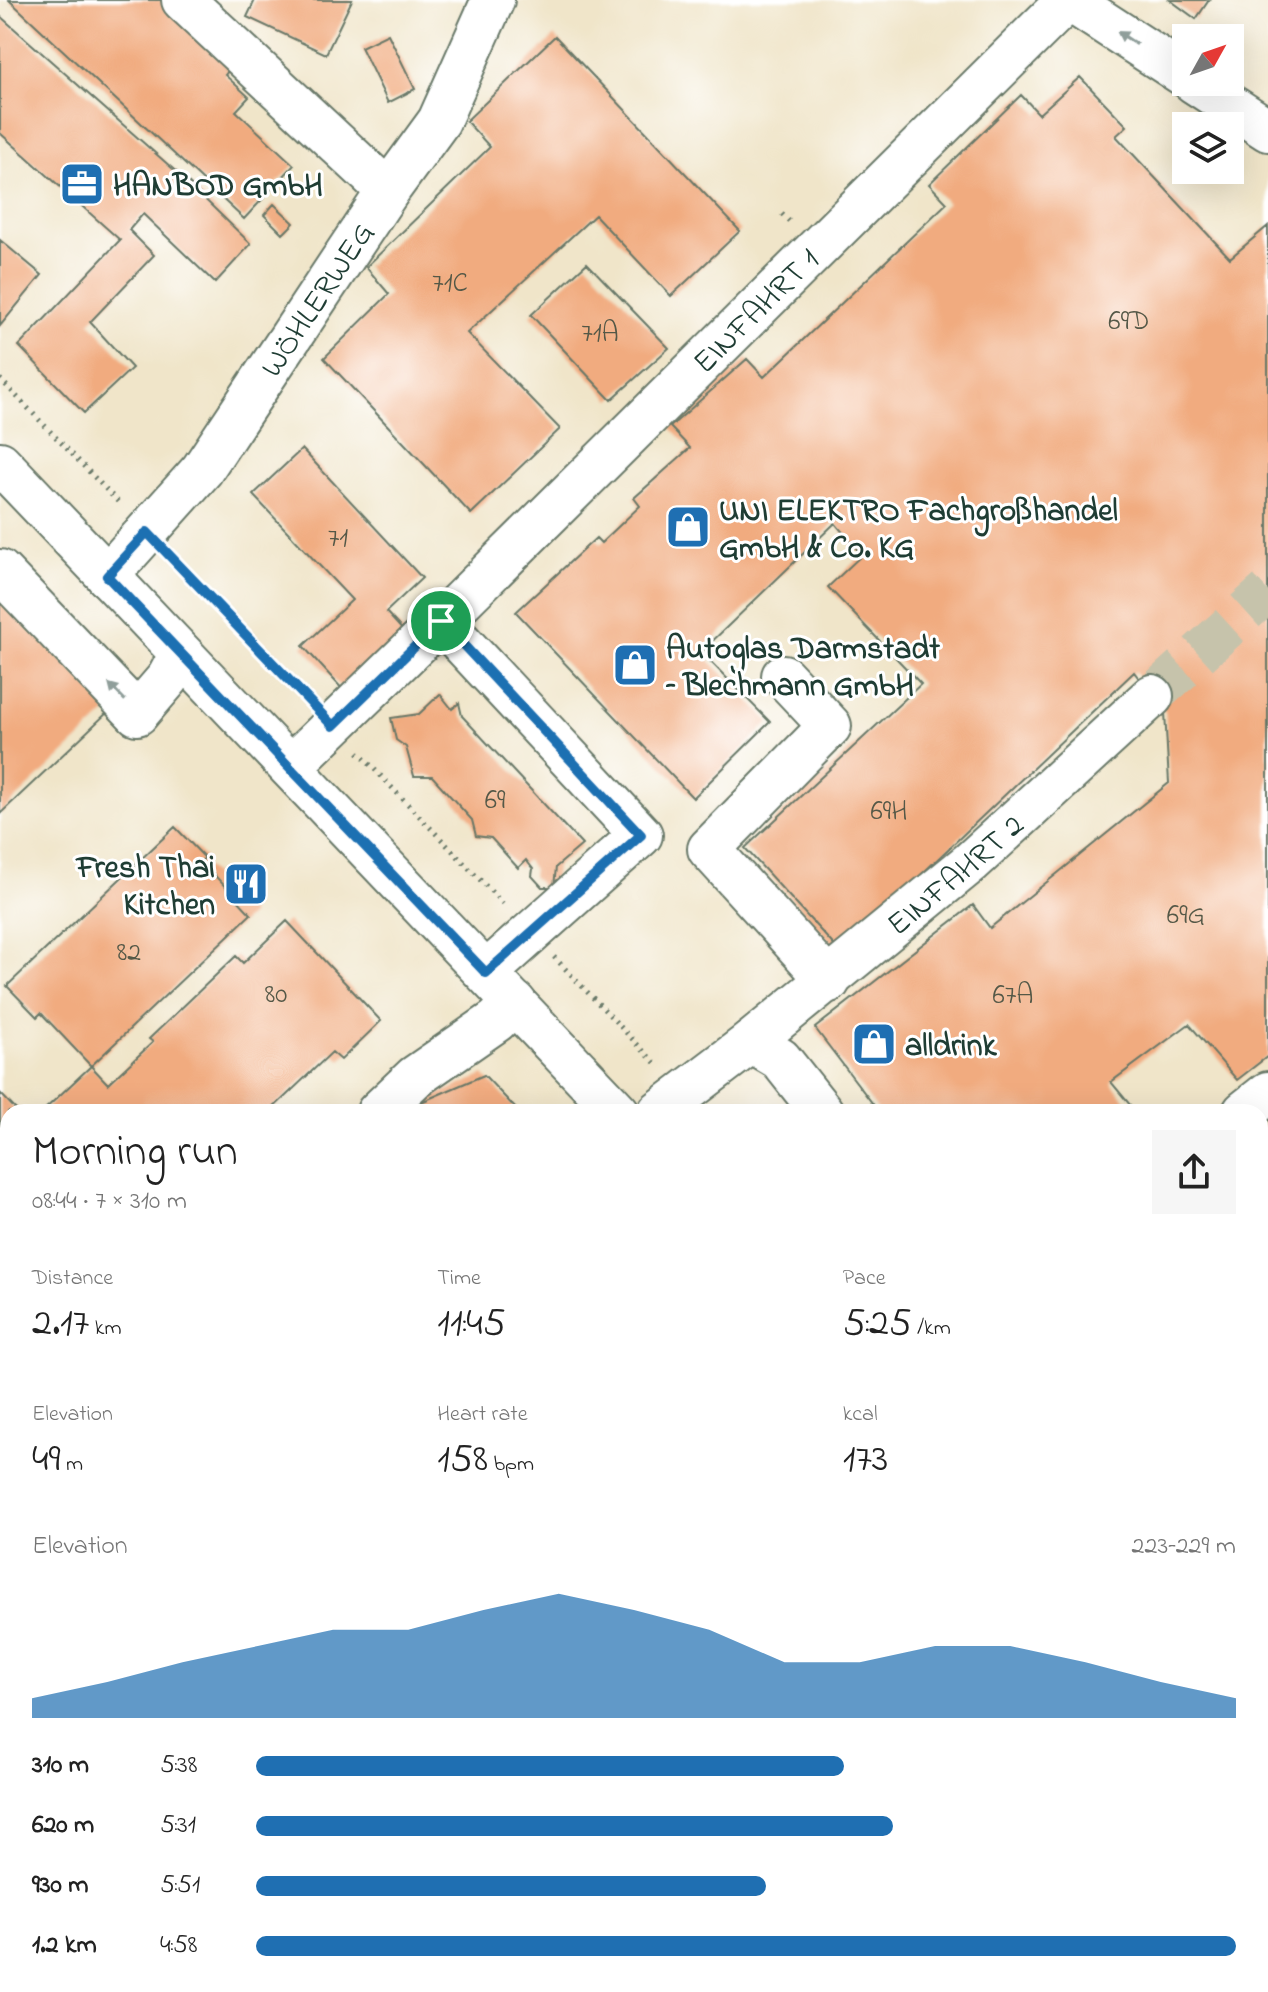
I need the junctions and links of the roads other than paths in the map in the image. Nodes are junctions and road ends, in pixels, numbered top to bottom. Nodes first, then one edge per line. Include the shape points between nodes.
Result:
1 (183, 0) edge
2 (493, 0) edge
3 (1068, 0) edge
4 (1172, 67) edge
5 (1216, 96) edge
6 (1268, 130) edge
7 (388, 191) junction
8 (8, 489) edge
9 (0, 571) edge
10 (107, 576) junction
11 (441, 621) junction
12 (181, 654) junction
13 (783, 676) dead end
14 (1152, 696) tunnel mouth
15 (290, 767) junction
16 (486, 973) junction
17 (829, 981) junction
18 (515, 1003) junction
19 (751, 1042) junction
20 (671, 1102) edge
21 (386, 1104) edge
22 (610, 1104) edge
23 (816, 1104) edge

1 - 7 street
2 - 7 street, WÖHLERWEG via 439,121
4 -> 3 street
3 - 11 street, EINFAHRT 1
5 - 6 street
7 - 10 street, WÖHLERWEG via 202,470
8 - 10 street
12 -> 9 street via 137,714
10 - 12 street
11 - 15 street, EINFAHRT 1
11 - 16 street via 641,835
12 - 15 street
13 - 17 street via 830,726 709,849
14 - 17 street, EINFAHRT 2 via 971,862
15 - 16 street
16 - 18 street
17 - 19 street, EINFAHRT 2
18 - 21 street
18 - 22 street
19 - 20 street, EINFAHRT 2
19 - 23 street via 780,1059

